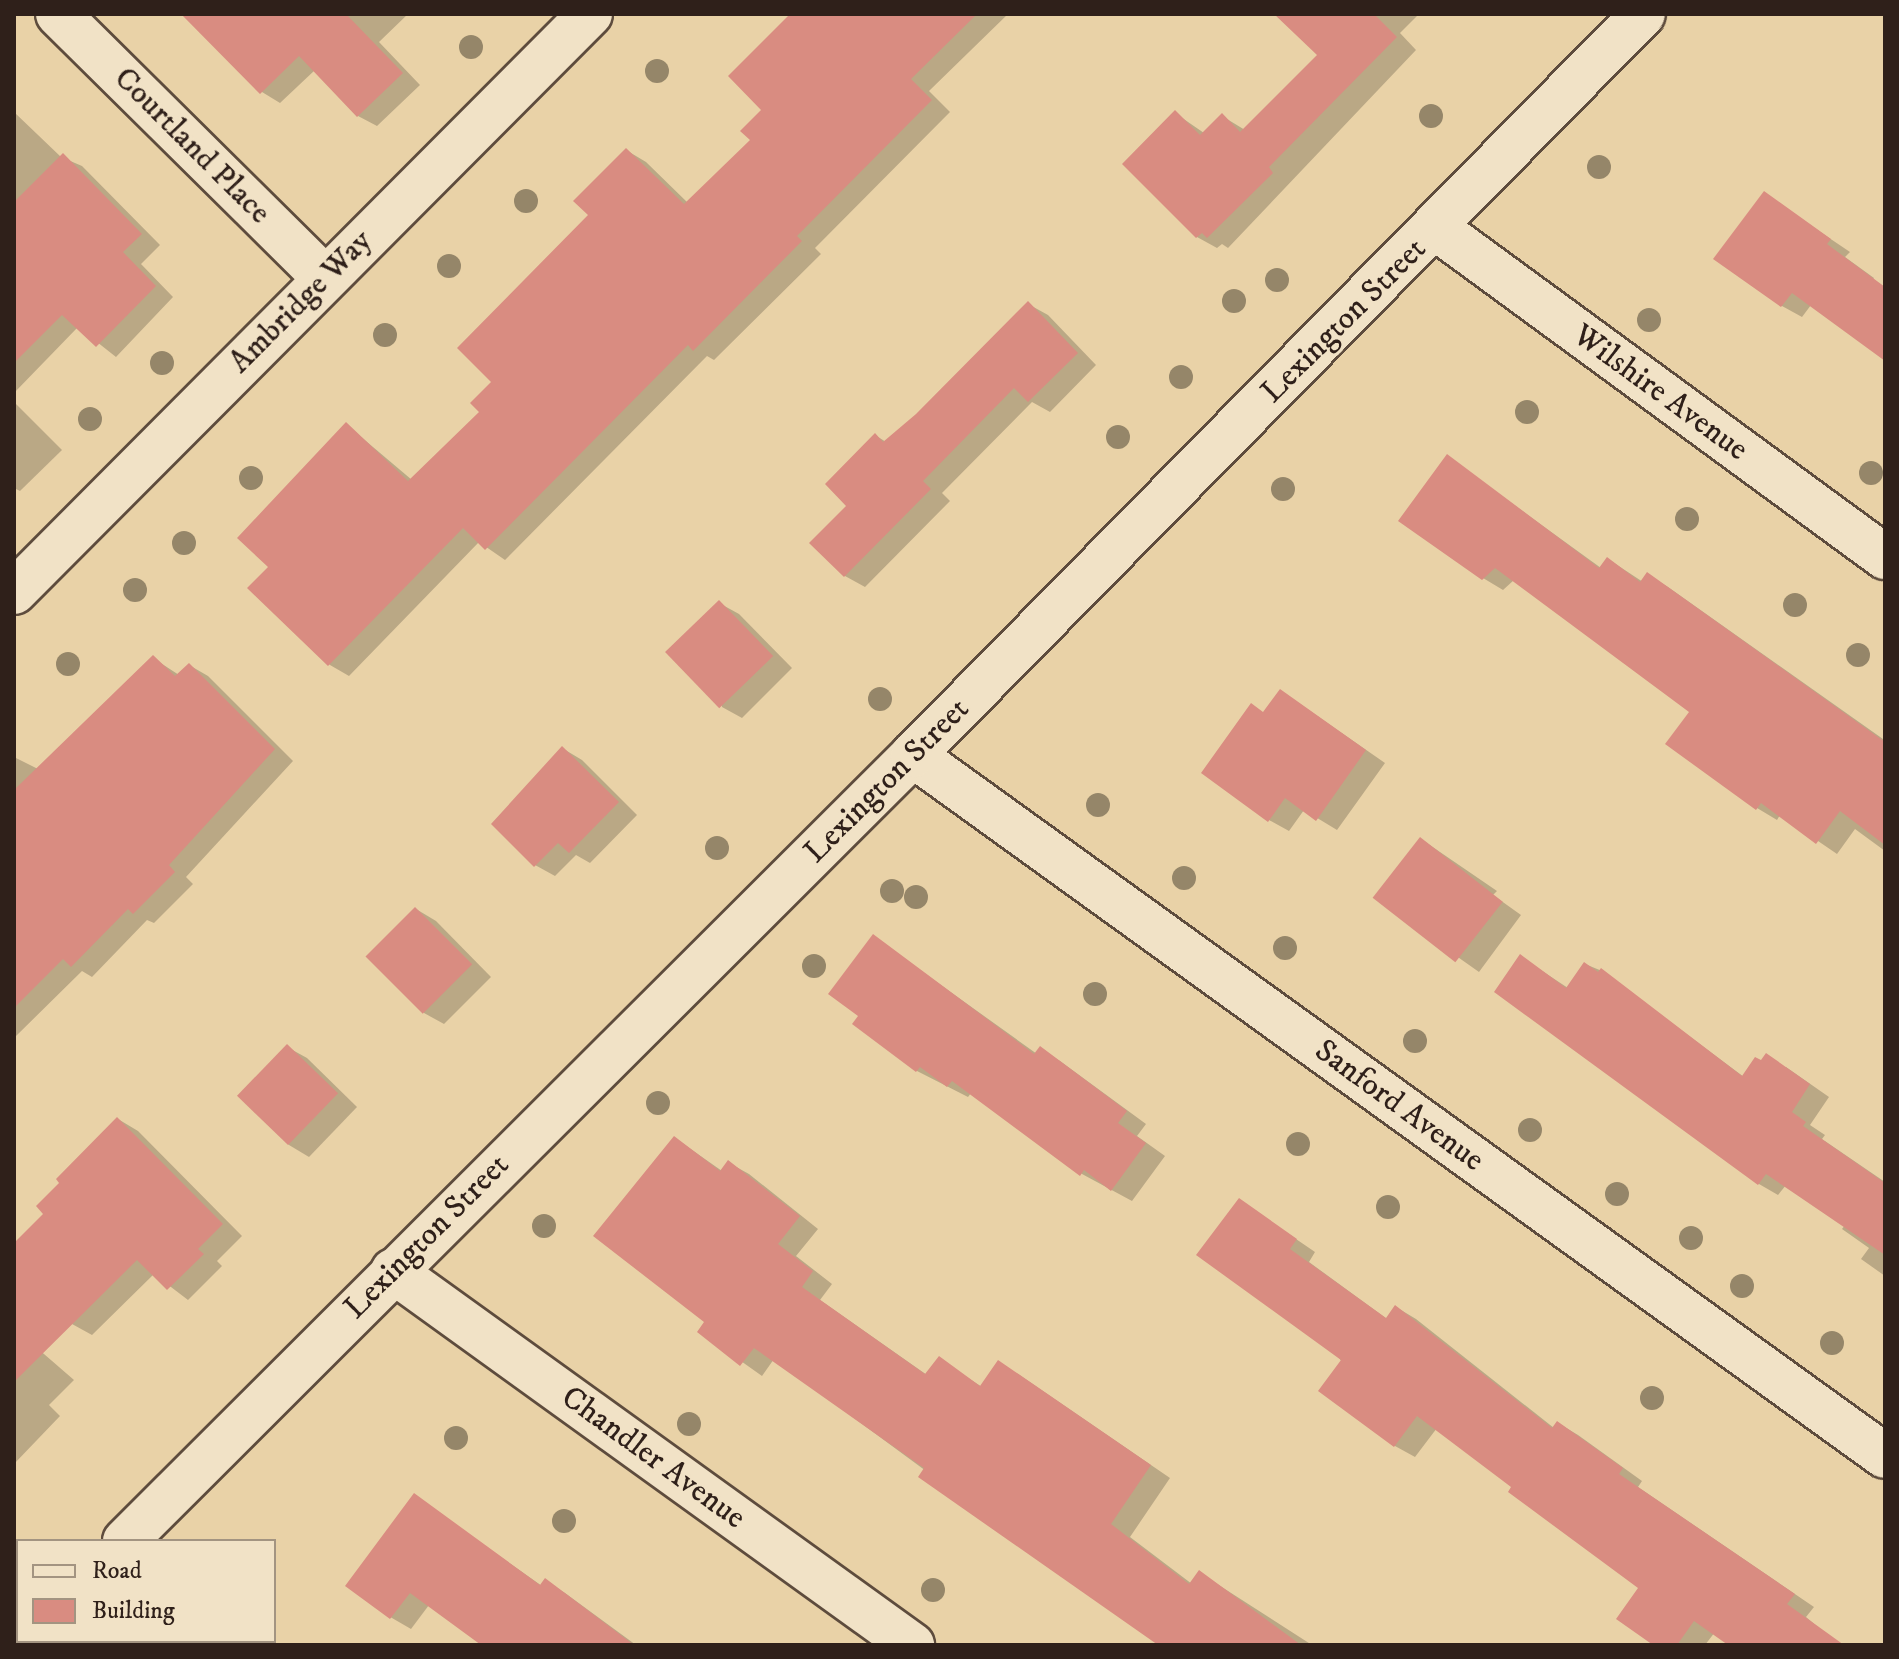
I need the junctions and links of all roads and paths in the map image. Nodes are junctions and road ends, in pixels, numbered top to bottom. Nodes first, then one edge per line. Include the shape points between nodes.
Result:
1 (58, 14) edge
2 (590, 14) edge
3 (1643, 14) edge
4 (1436, 228) junction
5 (325, 278) junction
6 (1885, 557) edge
7 (14, 592) edge
8 (913, 755) junction
9 (393, 1271) junction
10 (1885, 1456) edge
11 (127, 1539) edge
12 (912, 1645) edge

1 - 5 street, Courtland Place
2 - 5 street, Ambridge Way
3 - 4 street, Lexington Street
4 - 6 street, Wilshire Avenue
4 - 8 street, Lexington Street
5 - 7 street, Ambridge Way
8 - 9 street, Lexington Street
8 - 10 street, Sanford Avenue
9 - 11 street, Lexington Street
9 - 12 street, Chandler Avenue

